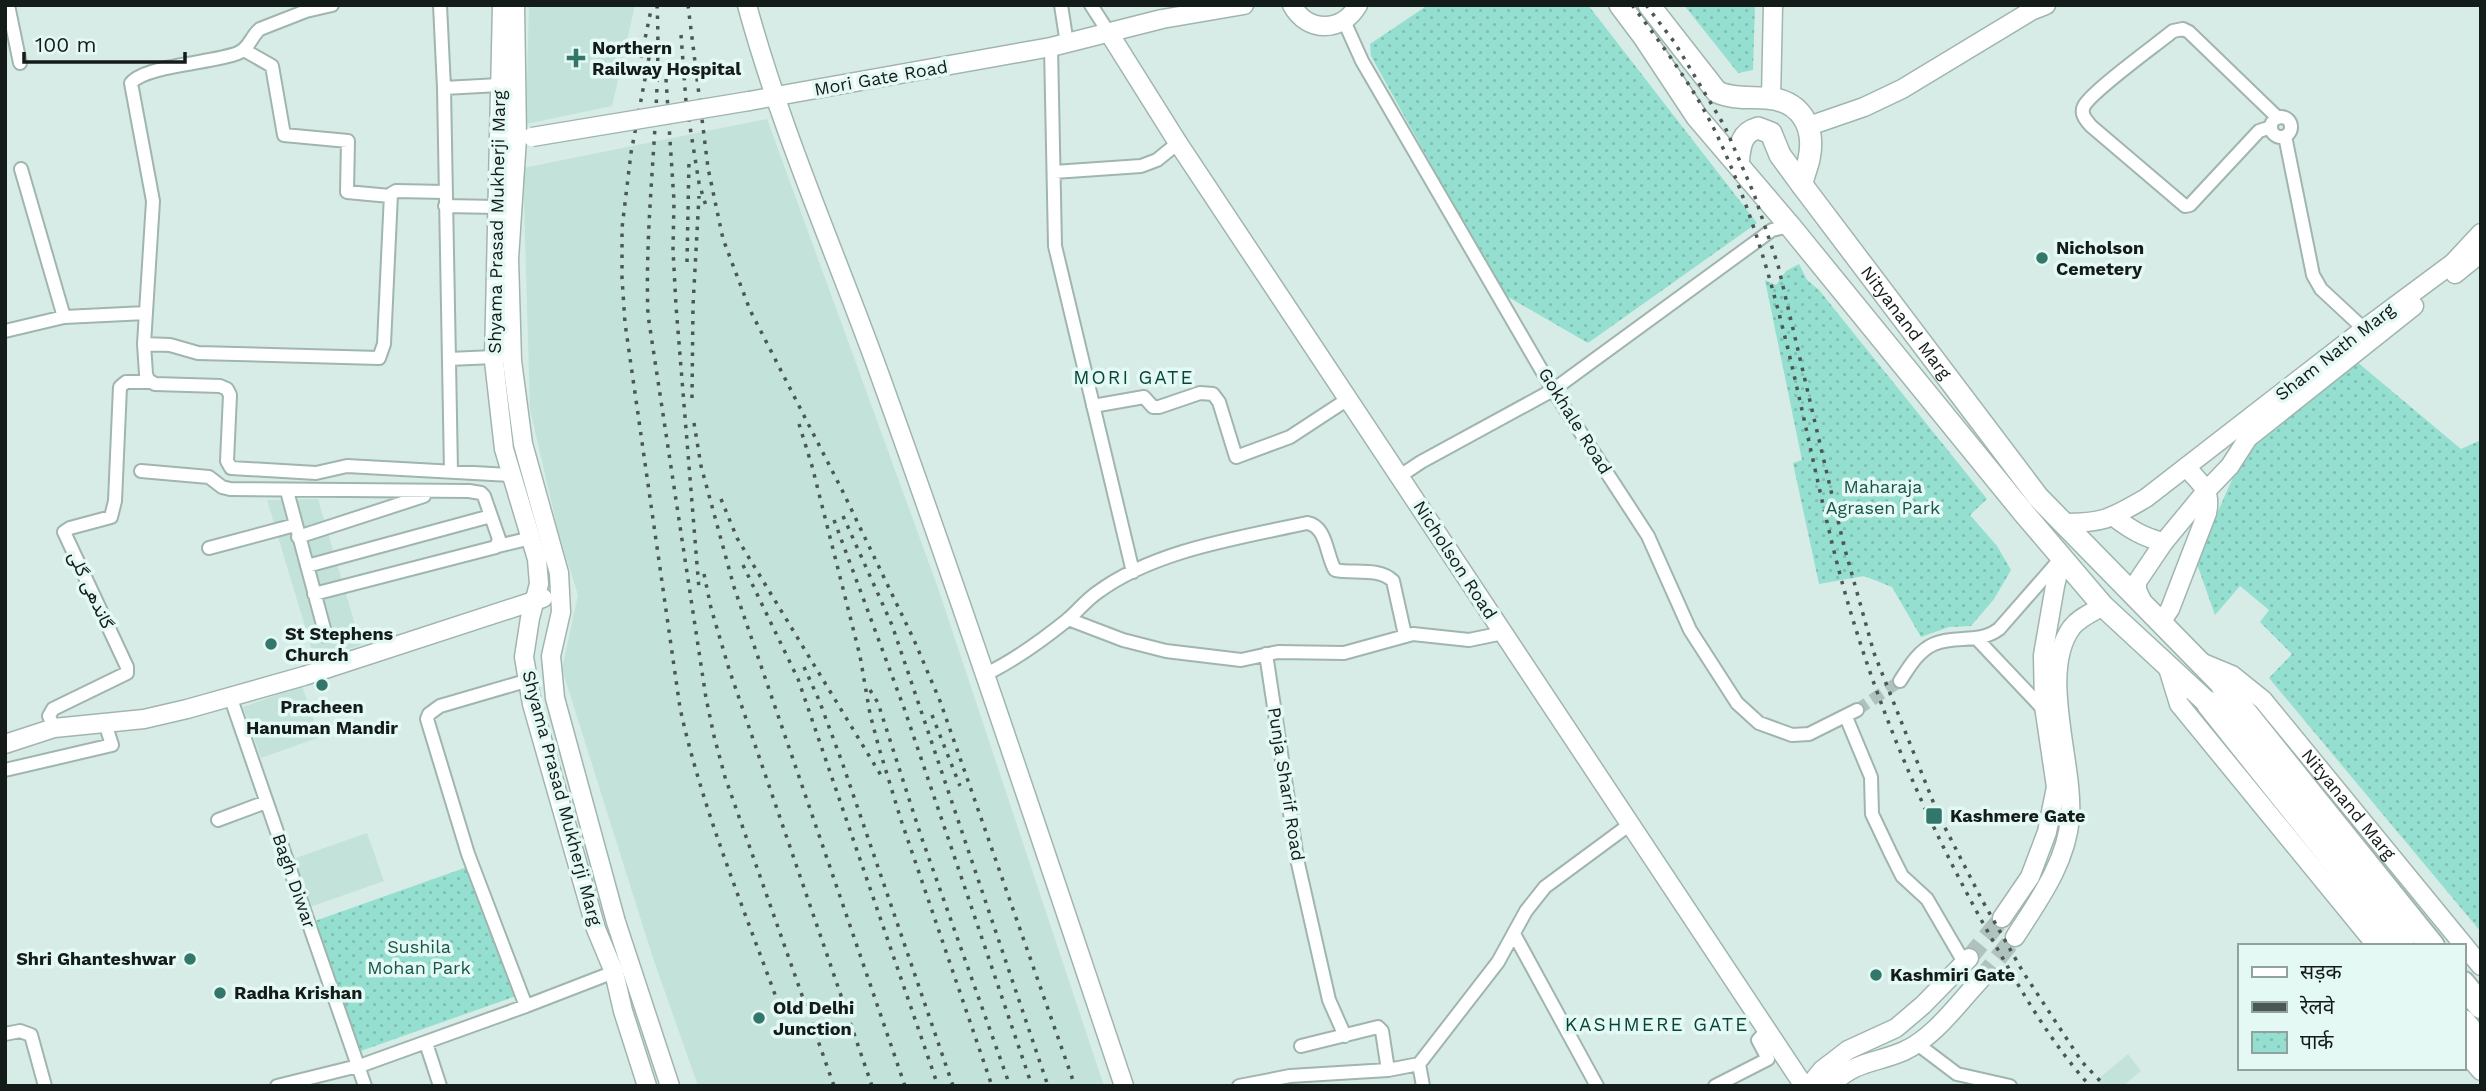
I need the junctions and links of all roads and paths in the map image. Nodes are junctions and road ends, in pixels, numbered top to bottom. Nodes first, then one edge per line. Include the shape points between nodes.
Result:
1 (8, 5) edge
2 (332, 5) edge
3 (440, 5) edge
4 (502, 5) edge
5 (515, 5) edge
6 (747, 5) edge
7 (1061, 5) edge
8 (1091, 5) edge
9 (1244, 5) edge
10 (1292, 5) edge
11 (1358, 5) edge
12 (1620, 5) edge
13 (1649, 5) edge
14 (1773, 5) edge
15 (2046, 5) edge
16 (1164, 12) edge
17 (1344, 21) junction
18 (1662, 23) junction
19 (1109, 33) junction
20 (1644, 37) junction
21 (1059, 46) junction
22 (244, 50) junction
23 (508, 61) junction
24 (20, 63) dead end
25 (499, 85) junction
26 (444, 88) junction
27 (775, 97) junction
28 (1732, 97) junction
29 (1771, 99) junction
30 (2275, 123) junction
31 (1809, 126) junction
32 (1704, 127) junction
33 (516, 138) junction
34 (1178, 143) junction
35 (1738, 164) junction
36 (21, 169) dead end
37 (1054, 172) junction
38 (1802, 185) junction
39 (445, 192) junction
40 (390, 196) junction
41 (445, 206) junction
42 (497, 206) junction
43 (1790, 226) junction
44 (2481, 233) edge
45 (2481, 253) edge
46 (146, 313) junction
47 (64, 317) junction
48 (2364, 329) junction
49 (5, 331) edge
50 (144, 344) junction
51 (494, 358) junction
52 (449, 359) junction
53 (151, 382) junction
54 (1553, 390) junction
55 (1348, 398) junction
56 (1093, 406) junction
57 (2186, 467) junction
58 (1411, 468) junction
59 (142, 471) dead end
60 (451, 471) junction
61 (512, 475) junction
62 (287, 491) junction
63 (2207, 491) junction
64 (434, 492) junction
65 (491, 516) junction
66 (2114, 517) junction
67 (2064, 523) junction
68 (296, 531) junction
69 (531, 538) junction
70 (2164, 542) junction
71 (498, 546) junction
72 (209, 548) dead end
73 (2062, 556) junction
74 (307, 566) junction
75 (1133, 572) junction
76 (560, 592) junction
77 (314, 594) junction
78 (535, 601) junction
79 (2103, 606) junction
80 (2154, 615) junction
81 (1068, 620) junction
82 (1503, 633) junction
83 (1405, 635) junction
84 (326, 636) dead end
85 (1977, 639) junction
86 (1266, 654) junction
87 (2200, 662) junction
88 (2167, 665) junction
89 (986, 674) junction
90 (529, 680) junction
91 (1900, 681) tunnel mouth
92 (2216, 695) junction
93 (230, 696) junction
94 (1857, 710) tunnel mouth
95 (2045, 711) junction
96 (1846, 717) junction
97 (105, 723) junction
98 (54, 728) junction
99 (5, 744) edge
100 (5, 771) edge
101 (266, 802) junction
102 (218, 820) dead end
103 (1629, 825) junction
104 (2002, 918) tunnel mouth
105 (1514, 934) junction
106 (2015, 937) tunnel mouth
107 (2375, 944) edge
108 (2401, 944) edge
109 (2430, 944) edge
110 (2463, 944) edge
111 (2465, 946) edge
112 (1967, 961) joint
113 (2481, 966) edge
114 (614, 972) junction
115 (1981, 979) tunnel mouth
116 (2465, 986) edge
117 (526, 1006) junction
118 (2481, 1006) edge
119 (2465, 1024) edge
120 (1767, 1030) junction
121 (5, 1034) edge
122 (1345, 1036) junction
123 (426, 1042) junction
124 (1916, 1043) junction
125 (2481, 1044) edge
126 (1301, 1046) dead end
127 (2465, 1052) edge
128 (1419, 1064) junction
129 (362, 1065) junction
130 (1388, 1070) junction
131 (2481, 1071) edge
132 (1957, 1080) edge
133 (45, 1086) edge
134 (277, 1086) edge
135 (365, 1086) edge
136 (440, 1086) edge
137 (647, 1086) edge
138 (670, 1086) edge
139 (1124, 1086) edge
140 (1239, 1086) edge
141 (1423, 1086) edge
142 (1597, 1086) edge
143 (1715, 1086) edge
144 (1807, 1086) edge
145 (1830, 1086) edge
146 (2010, 1086) edge

1 - 24 street
2 - 22 street via 257,31
3 - 26 street
4 - 23 main road, Shyama Prasad Mukherji Marg
5 - 23 main road, Shyama Prasad Mukherji Marg
6 - 27 main road
7 - 21 street
8 - 19 street
9 - 16 main road, Mori Gate Road
10 - 17 main road via 1299,16 1317,26
11 - 17 main road
12 - 20 main road, Nityanand Marg
13 - 18 main road
14 - 29 main road
15 - 31 main road via 1902,89
16 - 19 main road, Mori Gate Road
17 - 54 street, Gokhale Road via 1362,61
18 - 20 main road
18 - 28 main road via 1717,92
19 - 21 main road, Mori Gate Road
19 - 34 main road, Nicholson Road
20 - 32 main road, Nityanand Marg
21 - 27 main road, Mori Gate Road
21 - 37 street
22 - 40 street via 272,66 284,135 348,141 347,192
22 - 46 street via 138,77 131,83 153,201
23 - 25 main road, Shyama Prasad Mukherji Marg
23 - 33 main road, Shyama Prasad Mukherji Marg
25 - 26 street
25 - 33 main road, Shyama Prasad Mukherji Marg
26 - 39 street
27 - 33 main road, Mori Gate Road, bridge
27 - 89 main road
28 - 29 main road
28 - 32 main road
29 - 31 main road via 1796,107
30 - 30 street via 2183,29 2173,31 2095,94 2083,111 2091,126 2185,206 2259,131
30 - 48 street via 2285,118 2290,125 2285,136 2313,275 2321,289
31 - 38 main road via 1811,148
32 - 35 main road, Nityanand Marg
33 - 42 main road, Shyama Prasad Mukherji Marg
33 - 76 main road, Shyama Prasad Mukherji Marg via 509,259 512,361 523,444 559,573
34 - 37 street via 1147,164
34 - 55 main road, Nicholson Road
35 - 38 main road, Nityanand Marg via 1743,138 1763,128 1774,137 1780,155
35 - 43 main road, Nityanand Marg
36 - 47 street
37 - 56 street via 1055,246
38 - 67 main road, Nityanand Marg via 2038,497
39 - 40 street via 396,191
39 - 41 street
40 - 50 street via 384,344 379,358 198,353
41 - 42 street
41 - 52 street
42 - 51 main road, Shyama Prasad Mukherji Marg
43 - 54 street via 1772,230
43 - 73 main road, Nityanand Marg
44 - 48 main road, Sham Nath Marg via 2453,263
45 - 63 main road, Sham Nath Marg via 2248,438
46 - 47 street
46 - 50 street
47 - 49 street
48 - 57 main road, Sham Nath Marg
50 - 53 street
51 - 52 street
51 - 61 main road, Shyama Prasad Mukherji Marg via 504,449
52 - 60 street
53 - 60 street via 227,389 227,461 231,468 316,473 347,466
53 - 98 street, گاندھی گلی via 126,382 120,387 111,517 64,532 127,673 53,709
54 - 58 street
54 - 96 street, Gokhale Road via 1648,536 1690,630 1737,703 1759,723 1792,735 1809,734
55 - 56 street via 1290,437 1236,457 1213,394 1200,393 1159,407 1144,397
55 - 58 main road, Nicholson Road
56 - 75 street
57 - 63 main road
57 - 66 main road, Sham Nath Marg
58 - 82 main road, Nicholson Road
59 - 62 street via 209,477 224,489
60 - 61 street
61 - 69 main road, Shyama Prasad Mukherji Marg
62 - 64 street
62 - 68 street
63 - 70 main road, Sham Nath Marg
63 - 80 main road via 2207,513 2170,609
64 - 65 street via 481,493
64 - 68 street
65 - 71 street
65 - 74 street
66 - 67 main road
66 - 70 main road via 2133,531
67 - 80 main road, Nityanand Marg
68 - 72 street
68 - 74 street
69 - 71 street
69 - 78 main road, Shyama Prasad Mukherji Marg via 539,584
70 - 80 main road, Sham Nath Marg via 2137,582 2137,590
71 - 77 street
73 - 79 main road, Nityanand Marg
73 - 85 street via 1999,629
73 - 95 main road via 2043,655
74 - 77 street
75 - 81 street via 1098,592
75 - 83 street via 1218,543 1311,524 1322,533 1335,570 1379,574 1393,582
76 - 78 main road
76 - 138 main road, Shyama Prasad Mukherji Marg via 561,612 551,656 555,698 616,922
77 - 84 street
78 - 90 main road, Shyama Prasad Mukherji Marg via 524,657
78 - 93 main road
79 - 88 main road, Nityanand Marg
79 - 106 main road via 2071,628 2057,664 2057,704 2071,816 2052,877
80 - 87 main road, Nityanand Marg
81 - 86 street via 1166,651 1241,660
81 - 89 street
82 - 83 street via 1469,640
82 - 103 main road, Nicholson Road
83 - 86 street via 1344,653
85 - 91 street via 1933,644
85 - 95 street
86 - 122 street, Punja Sharif Road via 1294,846 1329,1000
87 - 92 main road, Nityanand Marg
87 - 110 main road, Nityanand Marg via 2232,674 2263,699
88 - 92 main road, Nityanand Marg
88 - 107 main road via 2179,704
89 - 139 main road
90 - 114 main road, Shyama Prasad Mukherji Marg via 592,916
90 - 117 street via 440,706 427,719 468,855
92 - 108 highway
92 - 109 highway
93 - 97 main road via 163,715
93 - 101 street, Bagh Diwar
94 - 96 street, Gokhale Road
95 - 104 main road via 2056,788 2047,832 2030,877
96 - 112 street via 1871,777 1872,814 1891,854 1902,876 1927,900
97 - 98 main road
97 - 100 street via 112,745
98 - 99 main road
101 - 102 street
101 - 129 street, Bagh Diwar
103 - 105 street via 1552,881 1526,911
103 - 120 main road, Nicholson Road
105 - 128 street
105 - 142 street
111 - 113 main road, Nityanand Marg
112 - 144 main road via 1896,1028 1849,1050
114 - 117 street
114 - 137 main road, Shyama Prasad Mukherji Marg
115 - 124 main road
116 - 118 highway
117 - 123 street
119 - 125 highway
120 - 143 street via 1758,1040 1768,1059
120 - 144 main road, Nicholson Road
121 - 133 street via 19,1031 31,1035
122 - 126 street
122 - 130 street via 1381,1028
123 - 129 street
123 - 136 street
124 - 132 street
124 - 145 main road via 1857,1065
127 - 131 main road
128 - 130 street
128 - 141 street
129 - 134 street
129 - 135 street, Bagh Diwar
130 - 140 street via 1290,1076
132 - 146 street

